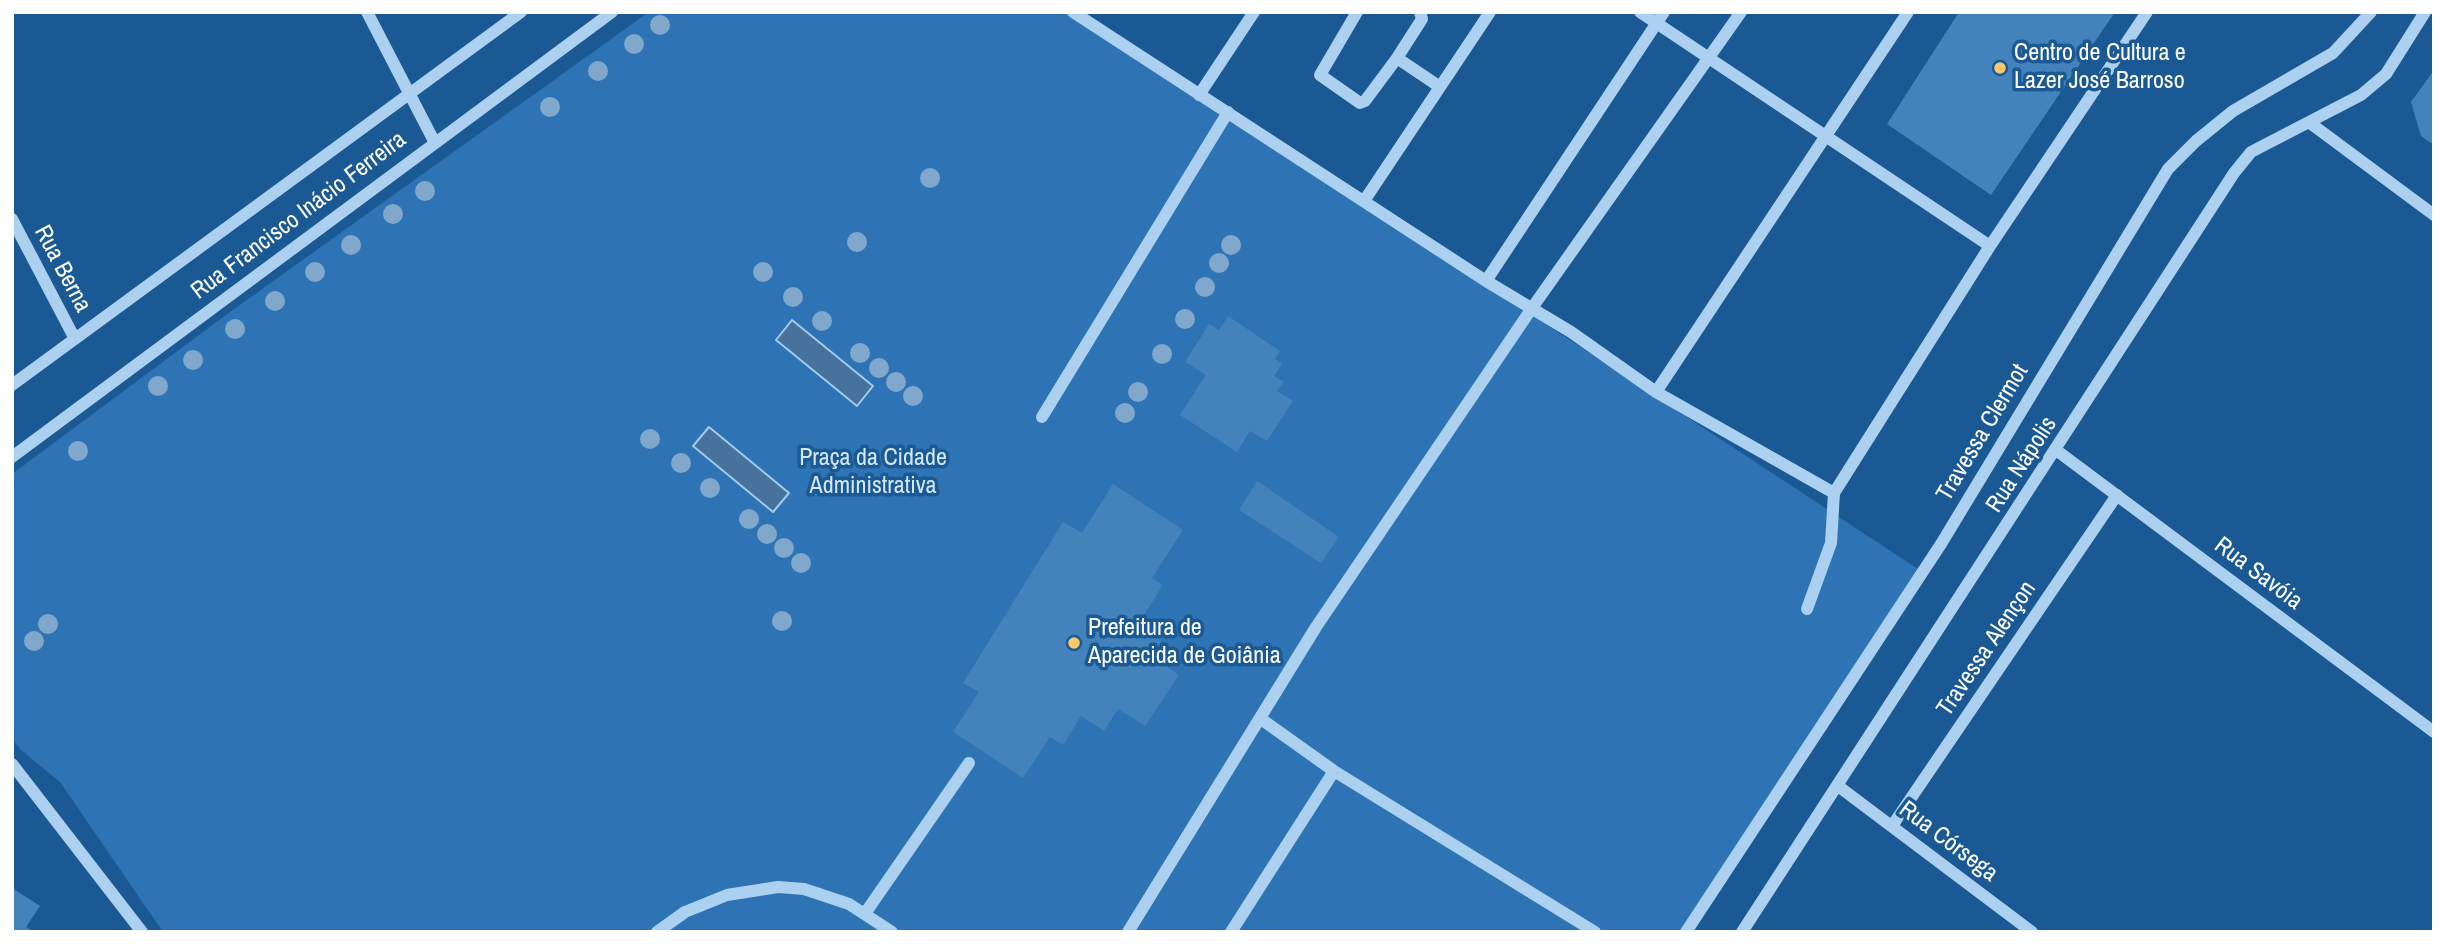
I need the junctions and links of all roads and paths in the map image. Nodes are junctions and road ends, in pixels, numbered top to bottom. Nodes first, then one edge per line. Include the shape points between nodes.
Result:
1 (367, 12) edge
2 (521, 12) edge
3 (612, 12) edge
4 (1073, 12) edge
5 (1254, 12) edge
6 (1357, 12) edge
7 (1420, 12) edge
8 (1490, 12) edge
9 (1640, 12) edge
10 (1741, 12) edge
11 (1908, 12) edge
12 (2147, 12) edge
13 (2371, 12) edge
14 (2425, 12) edge
15 (1660, 18) edge
16 (1397, 58) junction
17 (1710, 59) junction
18 (1440, 87) junction
19 (410, 95) junction
20 (1199, 95) junction
21 (1228, 112) junction
22 (2310, 122) junction
23 (1826, 136) junction
24 (434, 142) junction
25 (1364, 201) junction
26 (2434, 215) edge
27 (12, 219) edge
28 (1990, 246) junction
29 (1486, 281) junction
30 (1532, 308) junction
31 (75, 339) junction
32 (12, 385) edge
33 (1656, 392) junction
34 (1042, 417) dead end
35 (2056, 450) junction
36 (12, 457) edge
37 (1834, 493) junction
38 (2117, 495) junction
39 (1807, 609) dead end
40 (1261, 719) junction
41 (2434, 732) edge
42 (969, 763) dead end
43 (12, 764) edge
44 (1334, 771) junction
45 (1838, 786) junction
46 (1892, 826) junction
47 (866, 912) junction
48 (142, 932) edge
49 (657, 932) edge
50 (891, 932) edge
51 (1128, 932) edge
52 (1231, 932) edge
53 (1595, 932) edge
54 (1686, 932) edge
55 (1742, 932) edge
56 (2032, 932) edge

1 - 19 street
2 - 19 street, Rua Francisco Inácio Ferreira
3 - 24 street, Rua Francisco Inácio Ferreira
4 - 20 street
5 - 20 street
6 - 16 street via 1321,69 1322,79 1360,103
7 - 16 street via 1422,19
8 - 18 street
9 - 15 street
10 - 17 street
11 - 23 street
12 - 28 street
13 - 54 street, Travessa Clermot via 2333,53 2233,111 2168,169 1941,544
14 - 22 street, Rua Nápolis via 2386,74 2361,94
15 - 17 street
15 - 29 street
16 - 18 street
17 - 23 street
17 - 30 street
18 - 25 street
19 - 24 street
19 - 31 street, Rua Francisco Inácio Ferreira
20 - 21 street
21 - 25 street
21 - 34 street
22 - 26 street
22 - 35 street, Rua Nápolis via 2251,152 2234,173
23 - 28 street
23 - 33 street
24 - 36 street, Rua Francisco Inácio Ferreira
25 - 29 street
27 - 31 street, Rua Berna
28 - 37 street
29 - 30 street
30 - 33 street
30 - 40 street via 1316,627
31 - 32 street, Rua Francisco Inácio Ferreira
33 - 37 street
35 - 38 street, Rua Savóia
35 - 45 street, Rua Nápolis
37 - 39 street via 1831,543
38 - 41 street, Rua Savóia
38 - 46 street, Travessa Alençon
40 - 44 street
40 - 51 street
42 - 47 street
43 - 48 street
44 - 52 street
44 - 53 street
45 - 46 street, Rua Córsega
45 - 55 street, Rua Nápolis
46 - 56 street, Rua Córsega
47 - 49 street via 804,889 778,887 727,895 685,912
47 - 50 street

